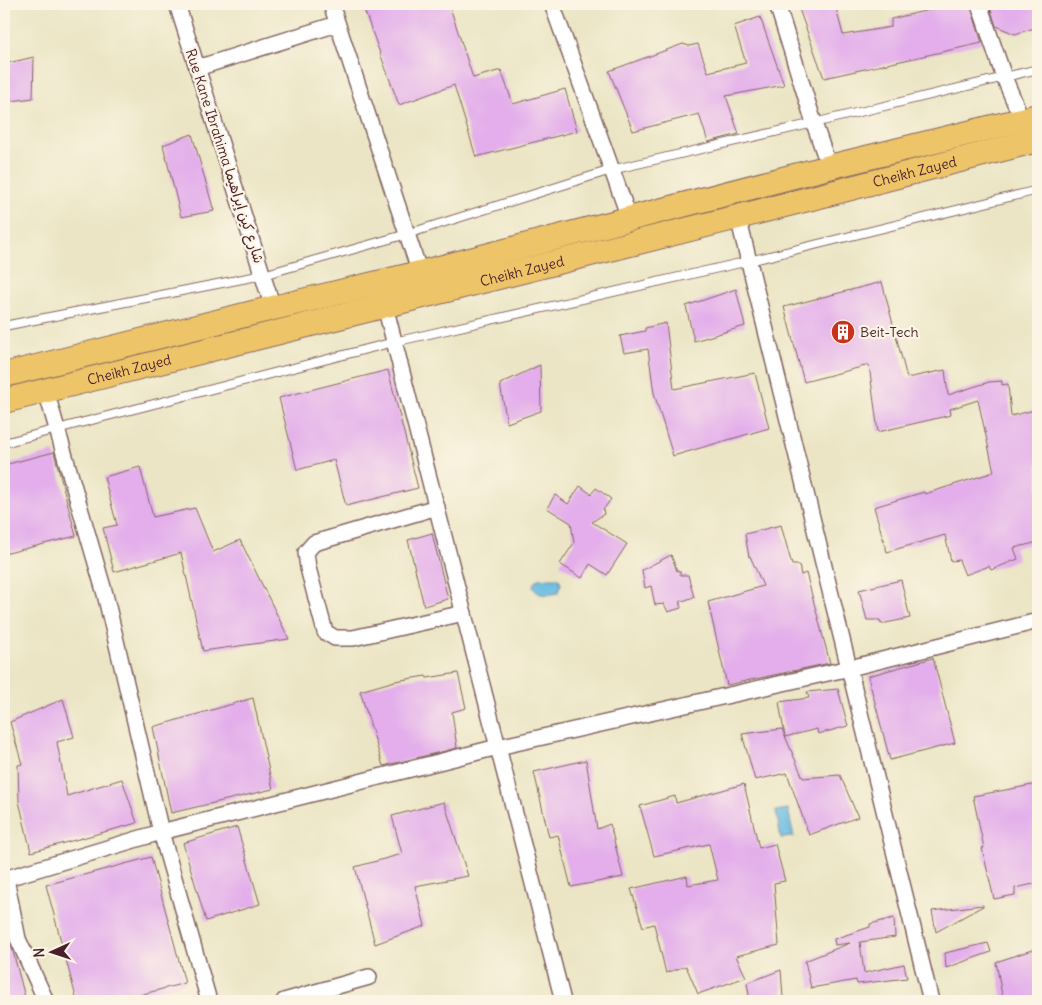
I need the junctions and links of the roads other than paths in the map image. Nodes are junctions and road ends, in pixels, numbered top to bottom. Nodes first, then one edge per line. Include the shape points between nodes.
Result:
1 (177, 4) edge
2 (331, 4) edge
3 (552, 4) edge
4 (777, 4) edge
5 (979, 4) edge
6 (337, 24) junction
7 (197, 68) junction
8 (1038, 69) edge
9 (1004, 77) junction
10 (1030, 118) edge
11 (814, 123) junction
12 (1038, 140) edge
13 (830, 168) junction
14 (611, 170) junction
15 (1038, 190) edge
16 (738, 217) junction
17 (630, 220) junction
18 (407, 234) junction
19 (749, 261) junction
20 (420, 273) junction
21 (263, 275) junction
22 (385, 306) junction
23 (273, 308) junction
24 (4, 326) edge
25 (394, 342) junction
26 (4, 375) edge
27 (46, 391) junction
28 (4, 401) edge
29 (57, 429) junction
30 (4, 443) edge
31 (436, 507) junction
32 (464, 613) junction
33 (1038, 621) edge
34 (850, 668) junction
35 (498, 747) junction
36 (161, 832) junction
37 (5, 879) edge
38 (369, 977) dead end
39 (46, 1001) edge
40 (209, 1001) edge
41 (284, 1001) edge
42 (563, 1001) edge
43 (931, 1001) edge

1 - 7 street, Rue Kane Ibrahima شارع كين إبراهيما
2 - 6 street
3 - 14 street
4 - 11 street
5 - 9 street
6 - 7 street
6 - 18 street
7 - 21 street, Rue Kane Ibrahima شارع كين إبراهيما
8 - 9 lane
9 - 10 street
9 - 11 lane
10 - 13 highway, Cheikh Zayed
11 - 13 street
11 - 14 lane
12 - 16 highway, Cheikh Zayed
13 - 17 highway, Cheikh Zayed
14 - 17 street
14 - 18 lane
15 - 19 lane
16 - 19 street
16 - 22 highway, Cheikh Zayed
17 - 20 highway, Cheikh Zayed
18 - 20 street
18 - 21 lane
19 - 25 lane
19 - 34 street
20 - 23 highway, Cheikh Zayed
21 - 23 street, Rue Kane Ibrahima شارع كين إبراهيما
21 - 24 lane
22 - 25 street
22 - 27 highway, Cheikh Zayed
23 - 26 highway, Cheikh Zayed
25 - 29 lane
25 - 31 street
27 - 28 highway, Cheikh Zayed
27 - 29 street
29 - 30 lane
29 - 36 street via 105,594
31 - 32 street
31 - 32 street via 314,543 306,552 308,568 325,632 335,638 353,638
32 - 35 street
33 - 34 street
34 - 35 street
34 - 43 street
35 - 36 street
35 - 42 street
36 - 37 street
36 - 40 street
37 - 39 street via 18,939
38 - 41 street

